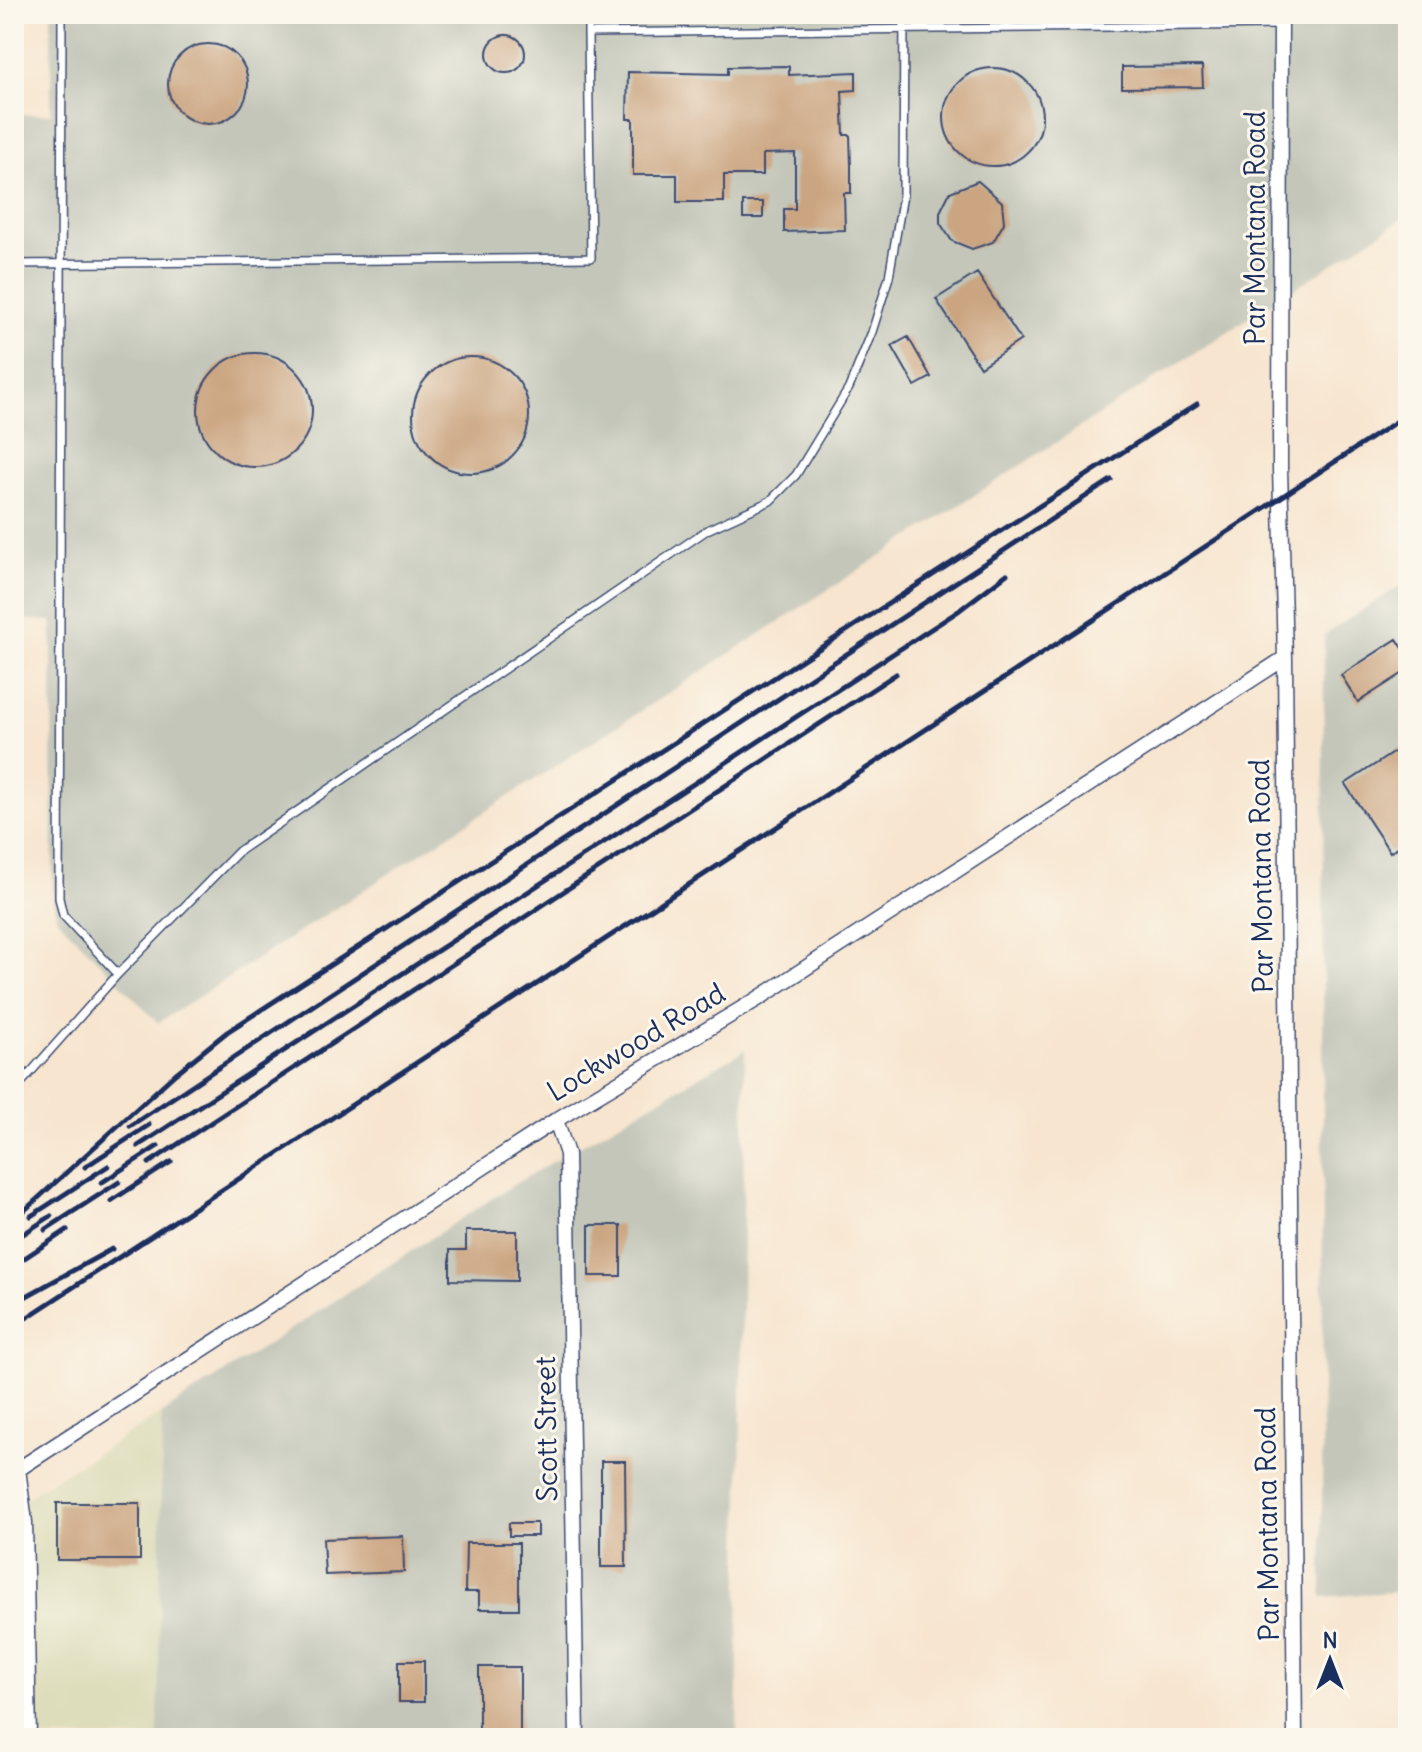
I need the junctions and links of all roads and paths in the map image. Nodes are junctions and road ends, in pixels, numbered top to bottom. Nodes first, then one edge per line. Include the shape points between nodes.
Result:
1 (62, 14) edge
2 (588, 14) edge
3 (904, 14) edge
4 (1281, 20) edge
5 (904, 29) junction
6 (588, 33) junction
7 (14, 264) edge
8 (62, 264) junction
9 (1285, 658) junction
10 (118, 974) junction
11 (14, 1091) edge
12 (556, 1120) junction
13 (16, 1471) edge
14 (29, 1738) edge
15 (577, 1738) edge
16 (1295, 1738) edge

1 - 8 lane
2 - 6 lane
3 - 5 lane
4 - 5 lane
4 - 9 street, Par Montana Road
5 - 6 lane
5 - 10 lane via 903,195 889,277 849,388 796,475 770,501 707,530 239,851
6 - 8 lane via 591,258
7 - 8 lane
8 - 10 lane via 59,898 63,915
9 - 12 street, Lockwood Road via 769,991
9 - 16 street, Par Montana Road
10 - 11 lane
12 - 13 street, Lockwood Road
12 - 15 street, Scott Street via 567,1154
13 - 14 street via 25,1522

